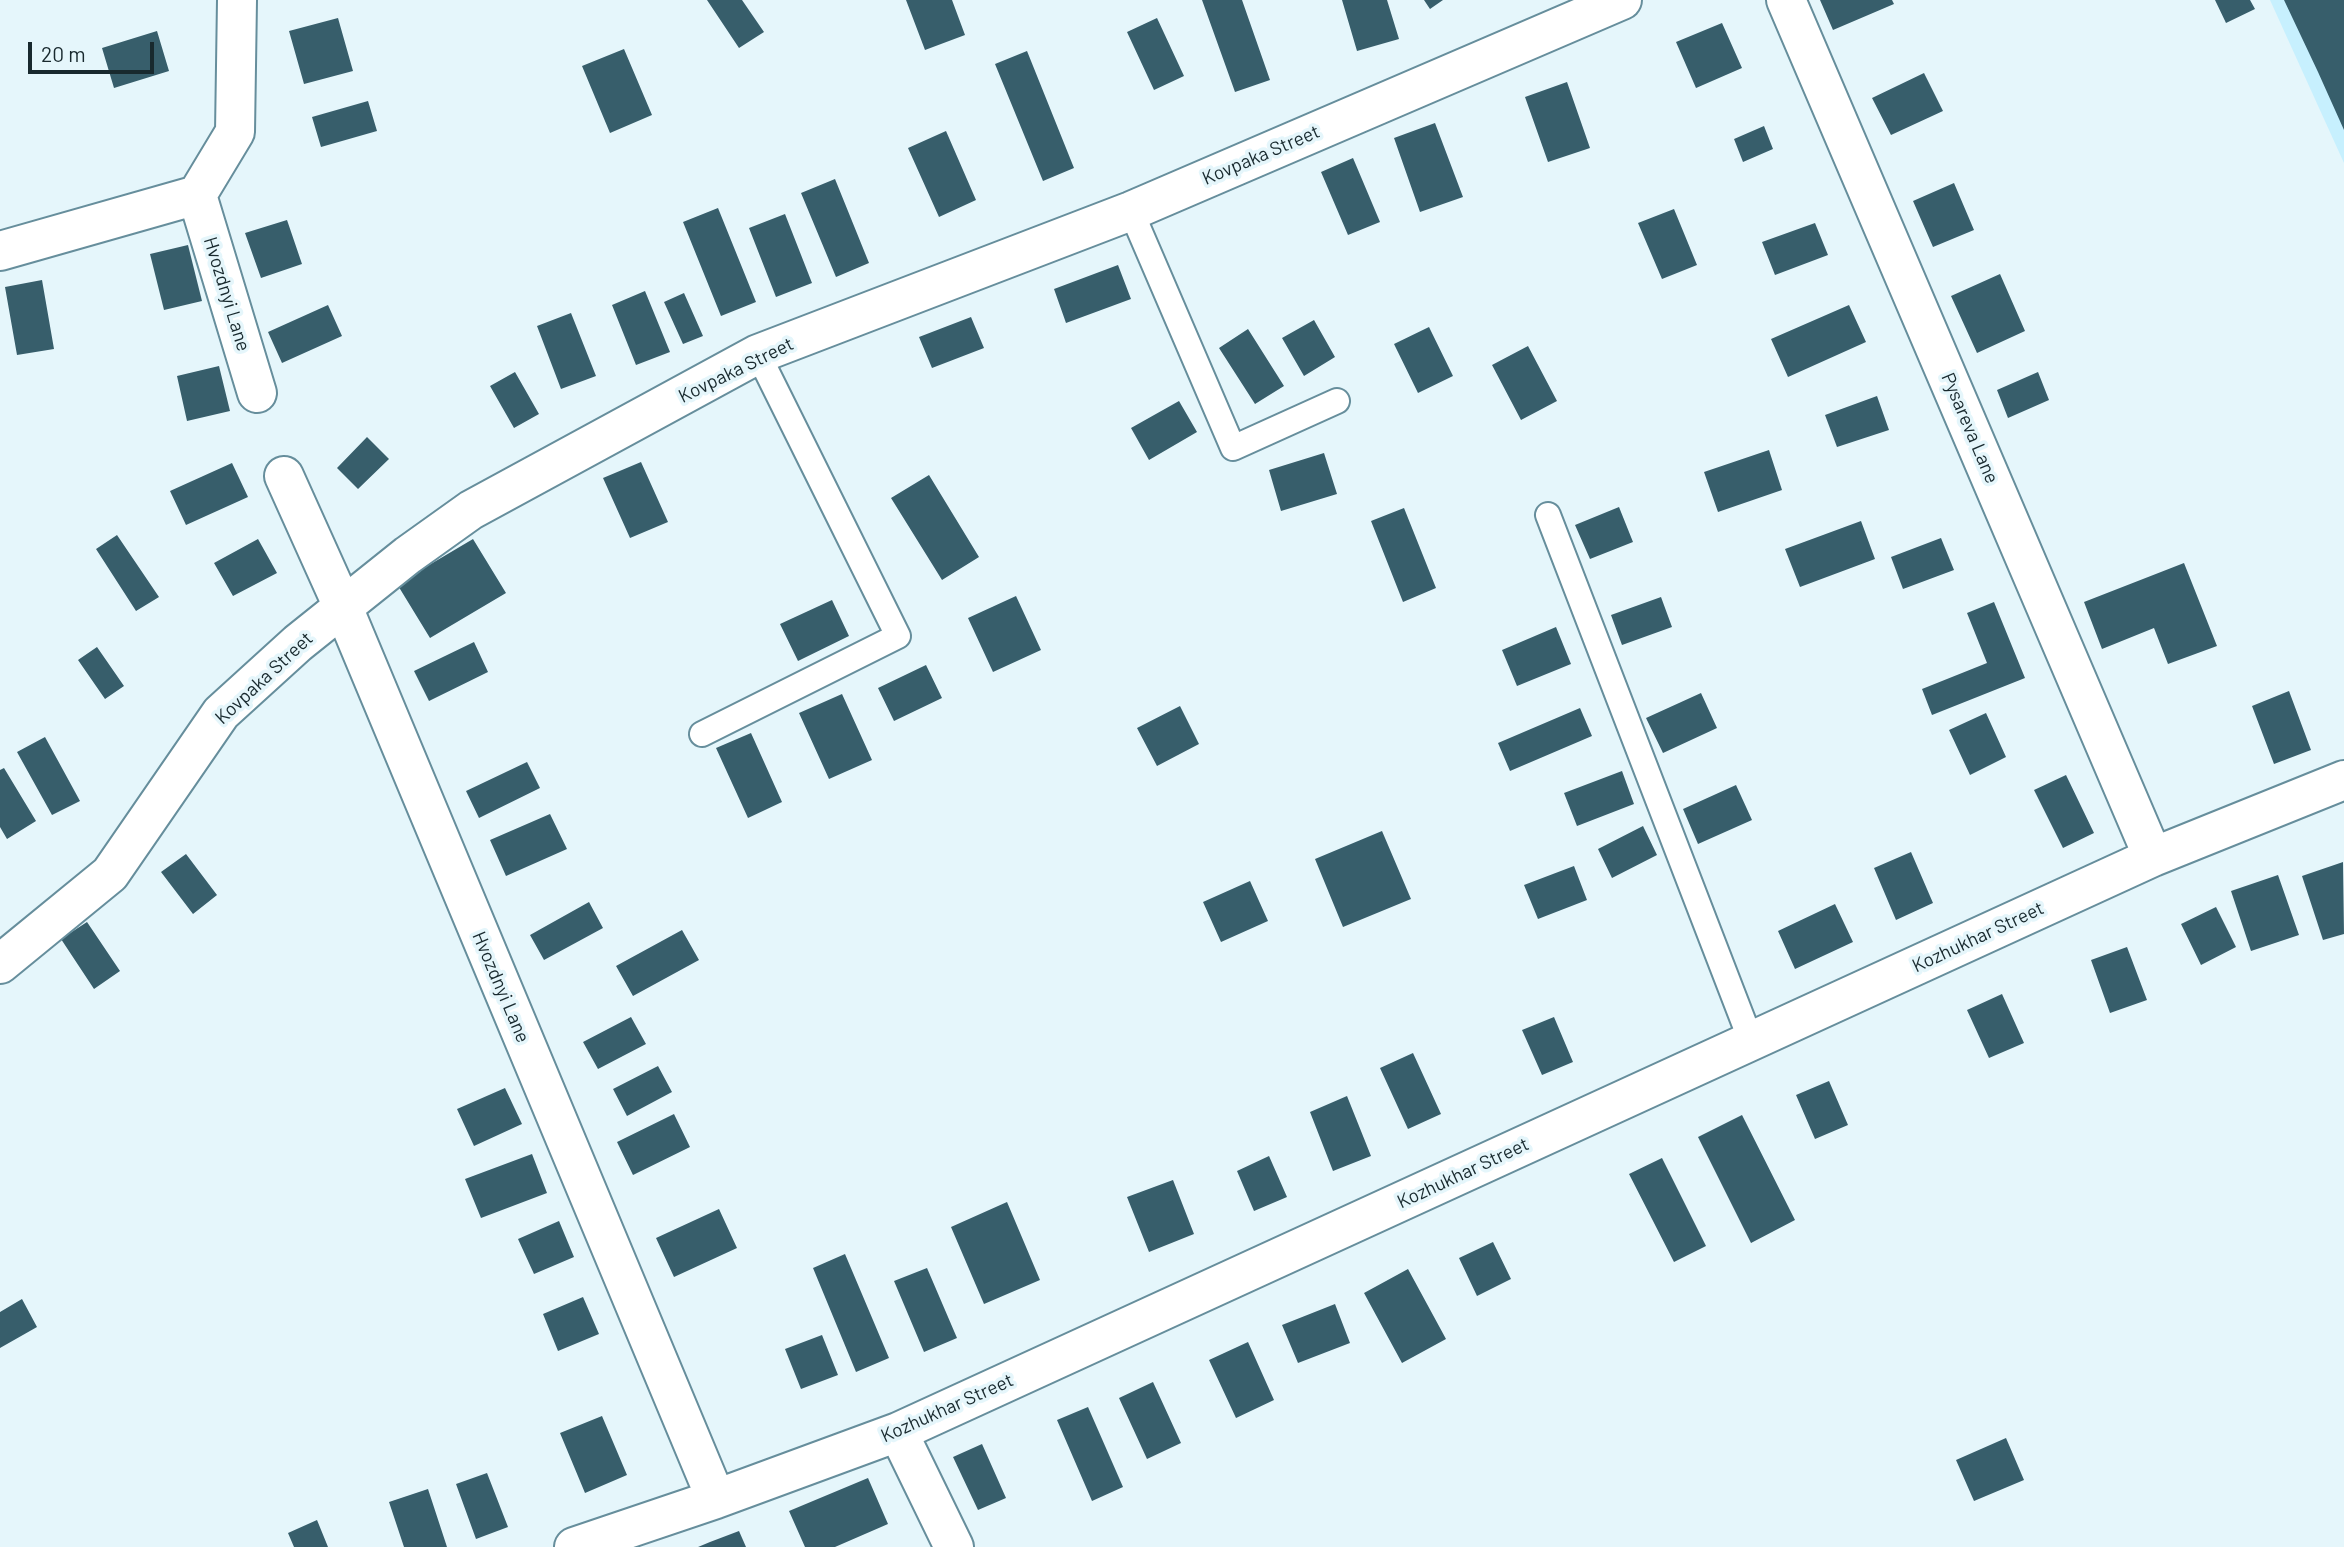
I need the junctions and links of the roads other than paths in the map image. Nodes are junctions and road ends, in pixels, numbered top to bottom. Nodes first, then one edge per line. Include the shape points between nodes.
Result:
1 (237, 0) edge
2 (1622, 0) edge
3 (1786, 0) edge
4 (197, 195) junction
5 (1130, 211) junction
6 (0, 251) edge
7 (758, 355) junction
8 (257, 393) dead end
9 (1337, 401) dead end
10 (284, 476) dead end
11 (1548, 514) dead end
12 (343, 607) junction
13 (702, 734) dead end
14 (2344, 780) edge
15 (2153, 857) junction
16 (0, 964) edge
17 (1751, 1041) junction
18 (898, 1432) junction
19 (716, 1499) junction
20 (574, 1547) edge
21 (954, 1547) edge

1 - 4 street via 234,132
2 - 5 street, Kovpaka Street
3 - 15 street, Pysareva Lane
4 - 6 street
4 - 8 street, Hvozdnyi Lane
5 - 7 street, Kovpaka Street
5 - 9 lane via 1233,448
7 - 12 street, Kovpaka Street via 471,510
7 - 13 lane via 898,636
10 - 12 street, Hvozdnyi Lane
11 - 17 lane
12 - 16 street, Kovpaka Street via 221,713 110,874
12 - 19 street, Hvozdnyi Lane
14 - 15 street, Kozhukhar Street
15 - 17 street, Kozhukhar Street
17 - 18 street, Kozhukhar Street
18 - 19 street, Kozhukhar Street
18 - 21 street
19 - 20 street, Kozhukhar Street

